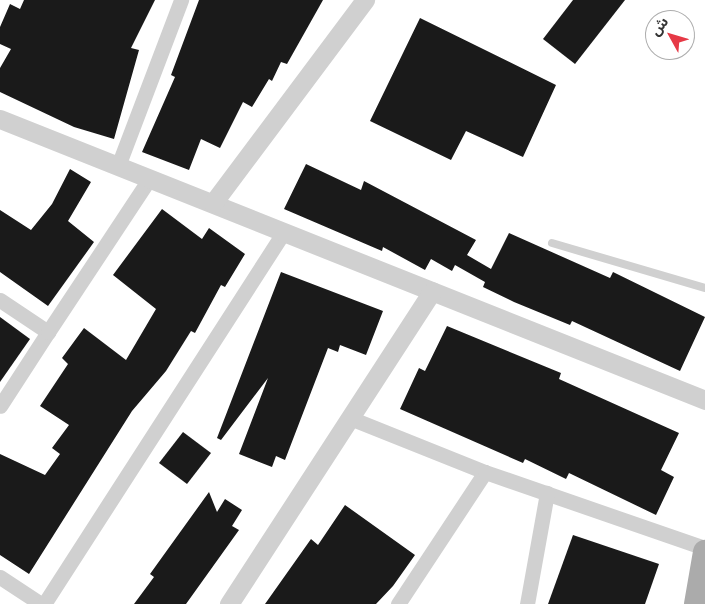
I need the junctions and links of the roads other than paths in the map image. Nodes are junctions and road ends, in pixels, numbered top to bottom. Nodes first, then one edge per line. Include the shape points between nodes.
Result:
1 (181, 0) edge
2 (365, 0) edge
3 (0, 119) edge
4 (118, 166) junction
5 (150, 178) junction
6 (212, 203) junction
7 (284, 232) junction
8 (552, 243) dead end
9 (705, 288) edge
10 (432, 291) junction
11 (0, 300) edge
12 (48, 332) junction
13 (705, 400) edge
14 (0, 406) edge
15 (350, 418) junction
16 (485, 472) junction
17 (547, 494) junction
18 (705, 550) edge
19 (0, 577) edge
20 (42, 604) edge
21 (229, 604) edge
22 (398, 604) edge
23 (527, 604) edge
24 (696, 604) edge

1 - 4 street
2 - 6 street
3 - 4 street
4 - 5 street
5 - 6 street
5 - 12 street
6 - 7 street
7 - 10 street
7 - 20 street
8 - 9 lane
10 - 13 street
10 - 15 street
11 - 12 street
12 - 14 street
15 - 16 street
15 - 21 street
16 - 17 street
16 - 22 street
17 - 18 street
17 - 23 street
18 - 24 main road
19 - 20 street

